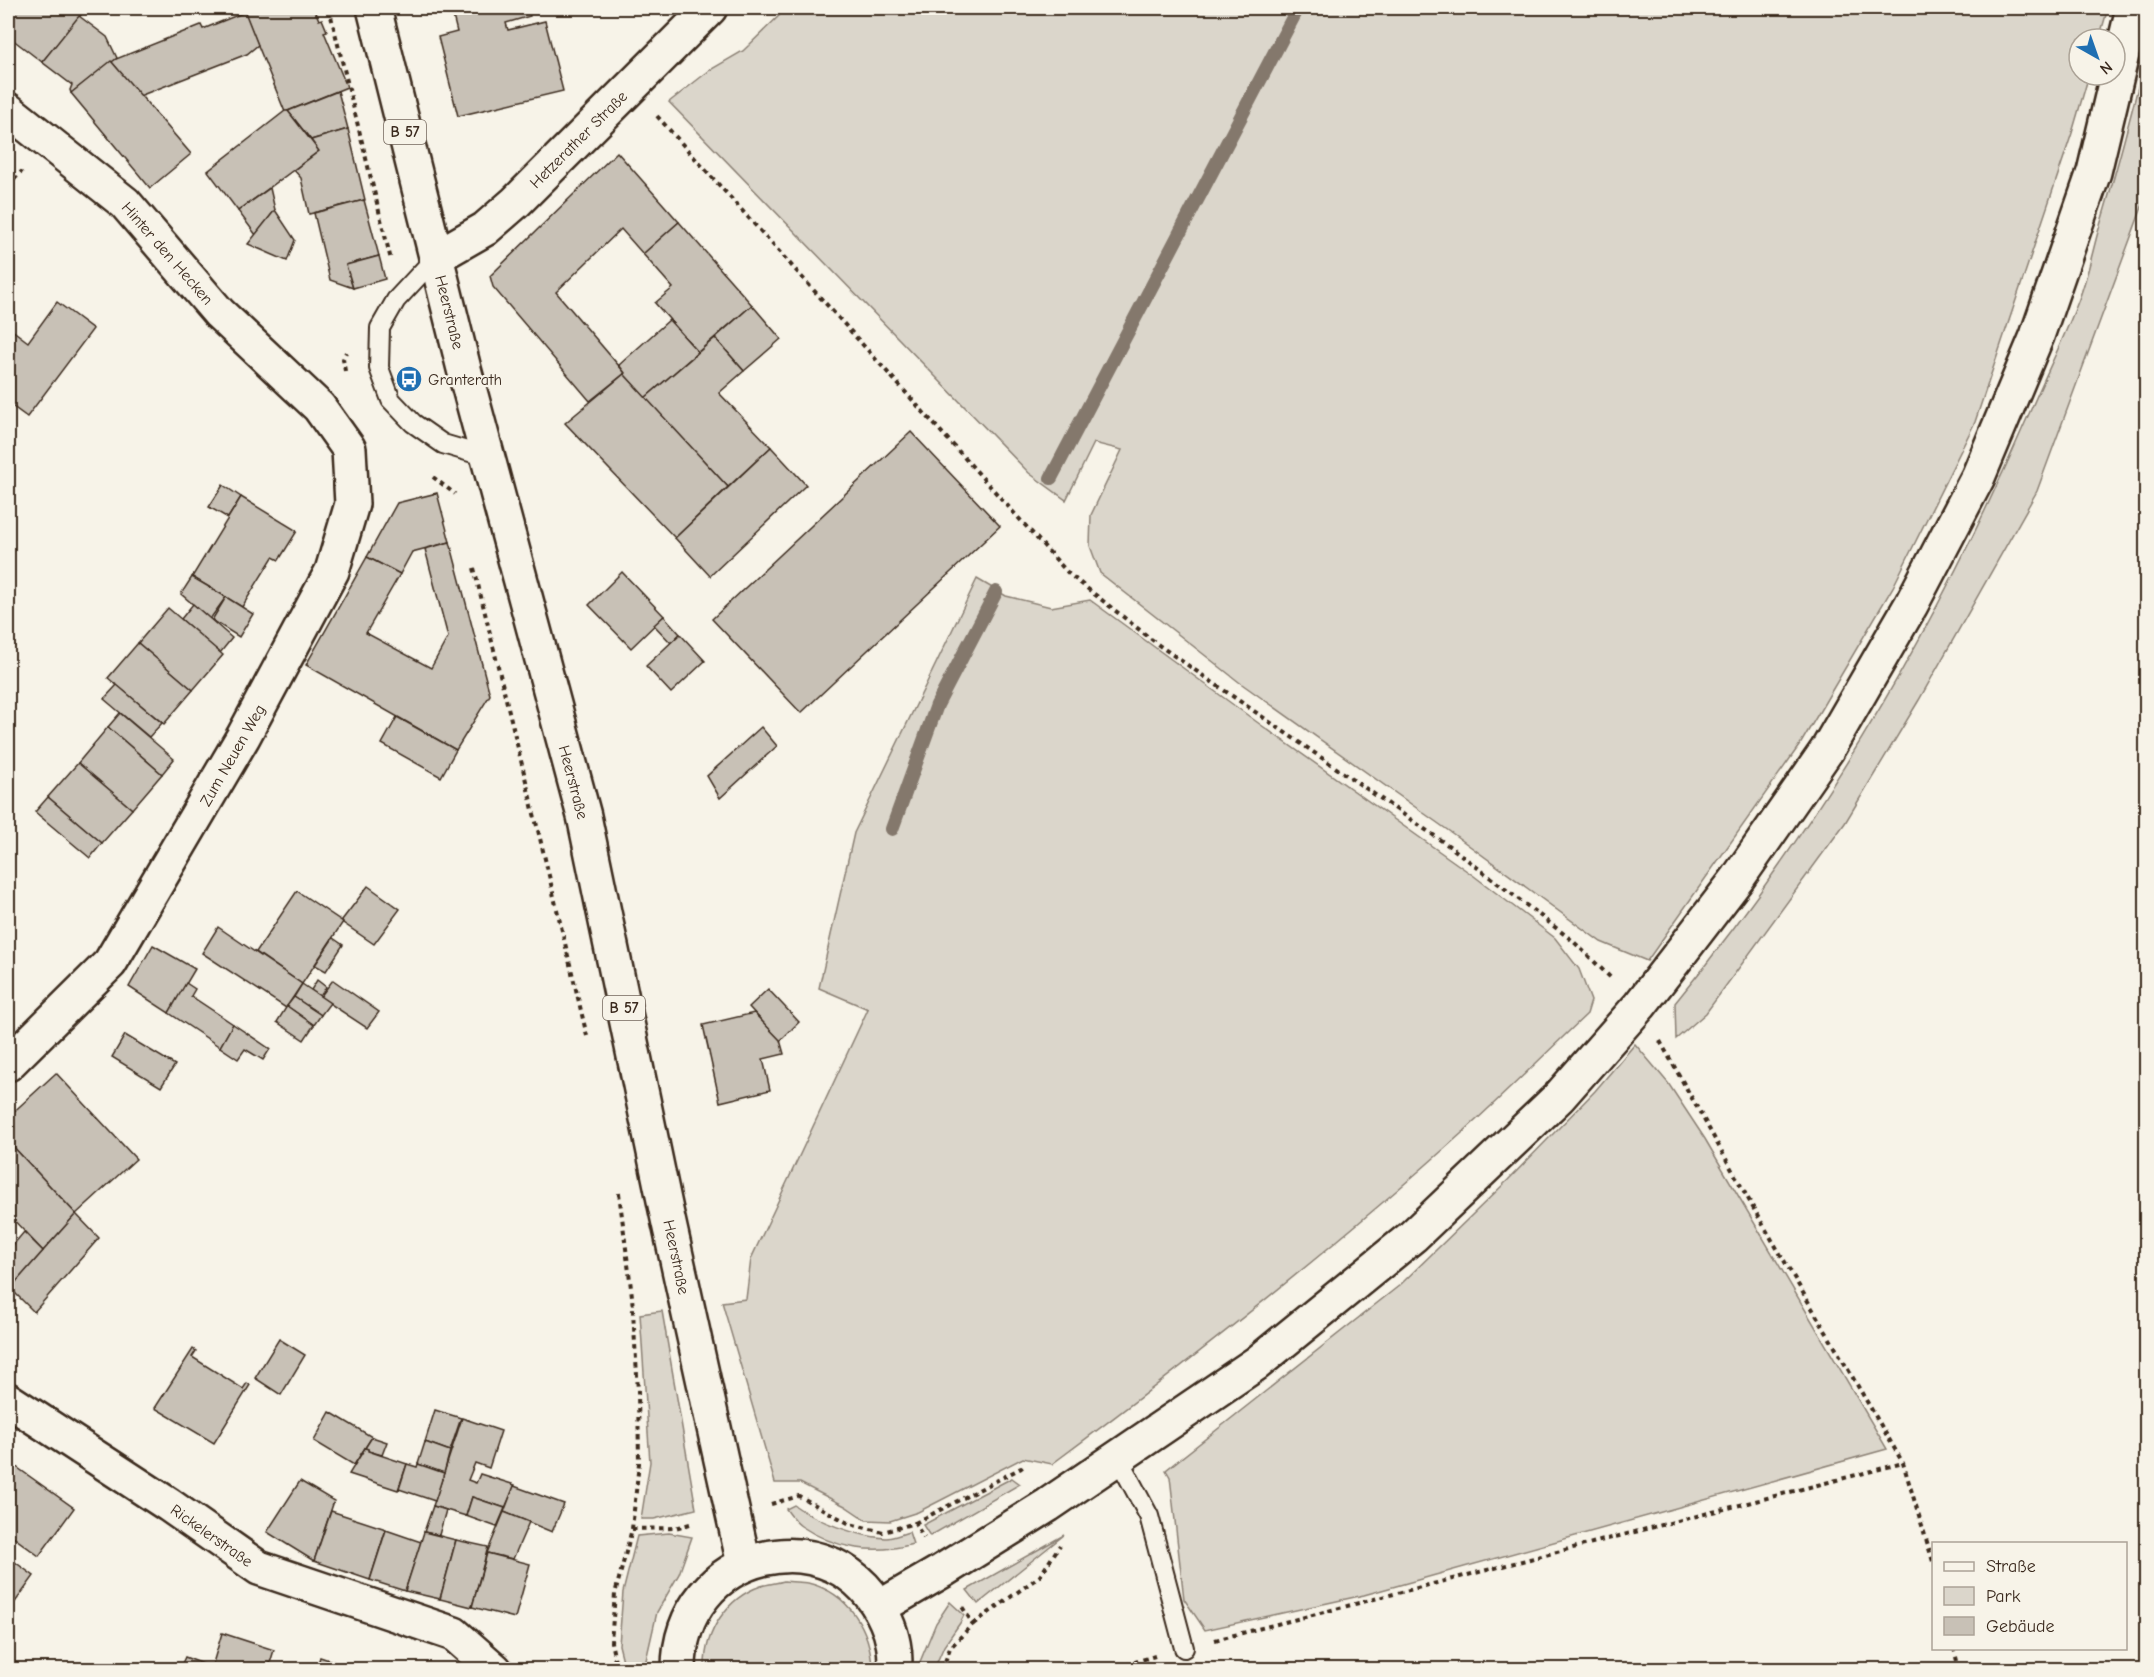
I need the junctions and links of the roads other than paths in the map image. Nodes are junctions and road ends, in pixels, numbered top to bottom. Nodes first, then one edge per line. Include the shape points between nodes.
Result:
1 (374, 8) edge
2 (710, 8) edge
3 (2133, 8) edge
4 (8, 110) edge
5 (435, 257) junction
6 (319, 406) joint
7 (487, 457) junction
8 (8, 1064) edge
9 (8, 1400) edge
10 (1118, 1458) junction
11 (744, 1564) junction
12 (880, 1607) junction
13 (1184, 1648) road end
14 (495, 1670) edge
15 (679, 1670) edge
16 (894, 1670) edge

1 - 5 street, Heerstraße / B 57
2 - 5 street, Hetzerather Straße via 516,202 485,229
3 - 10 street via 2094,172 2037,336 1978,477 1911,605 1827,750 1738,878 1640,1005 1559,1097 1413,1236 1257,1363
4 - 6 street, Hinter den Hecken via 125,203 219,313
5 - 7 street, Heerstraße
5 - 7 lane via 396,300 380,328 380,368 391,400 413,423 443,444
6 - 8 street, Zum Neuen Weg via 349,449 352,504 332,571 243,737 110,963
7 - 11 street, Heerstraße / B 57 via 584,816
9 - 14 street, Rickelerstraße via 169,1504 259,1568 454,1634
10 - 12 street
10 - 13 lane via 1149,1516
11 - 12 street via 773,1556 804,1556 826,1562 845,1572
11 - 15 street via 713,1584 697,1603 683,1633
12 - 16 street via 890,1631

